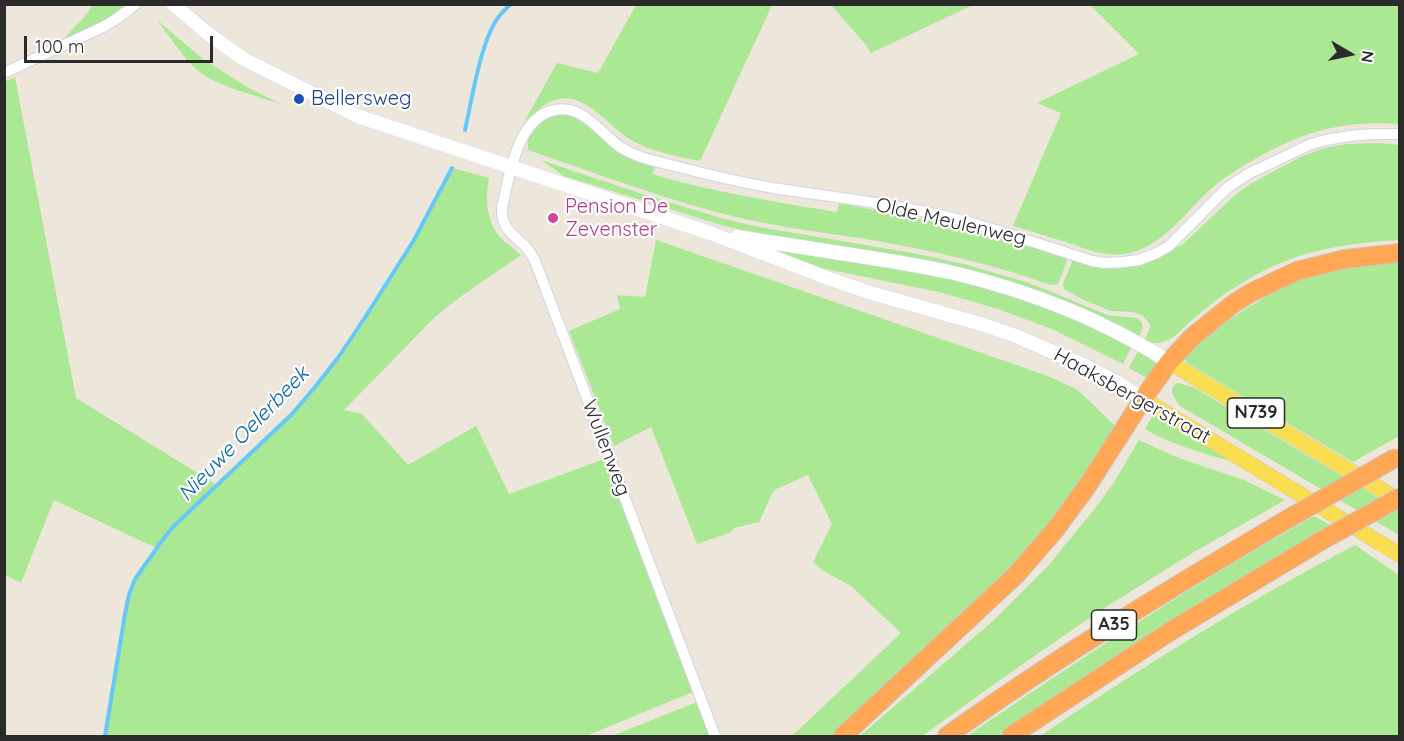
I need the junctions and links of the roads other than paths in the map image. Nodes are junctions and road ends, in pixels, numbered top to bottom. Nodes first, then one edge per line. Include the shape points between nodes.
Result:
1 (136, 4) edge
2 (173, 4) edge
3 (4, 73) edge
4 (1400, 134) edge
5 (512, 167) junction
6 (710, 233) junction
7 (1400, 254) edge
8 (1169, 362) junction
9 (1143, 399) junction
10 (1397, 457) edge
11 (1400, 499) edge
12 (1400, 555) edge
13 (715, 736) edge
14 (843, 736) edge
15 (947, 736) edge
16 (1011, 736) edge

1 - 3 street via 103,27
2 - 5 main road, Haaksbergerstraat / N739 via 242,58 357,116
4 - 5 street, Olde Meulenweg via 1325,140 1292,153 1227,188 1157,254 1104,264 960,220 760,185 649,160 618,146 588,119 562,109 547,112 527,128
5 - 6 main road, Haaksbergerstraat / N739
5 - 13 street, Wullenweg via 502,208 503,221 535,261
6 - 8 main road, Haaksbergerstraat / N739 via 909,264 993,284 1065,309
6 - 9 main road, Haaksbergerstraat / N739 via 871,293 1016,336 1083,365
7 - 8 highway via 1345,259 1275,280 1233,304 1191,338
8 - 9 highway
8 - 11 main road, Haaksbergerstraat / N739
9 - 12 main road, Haaksbergerstraat / N739
9 - 14 highway via 1055,530 1016,575
10 - 15 highway, A35, bridge via 1201,570
11 - 16 highway, A35, bridge via 1170,630

